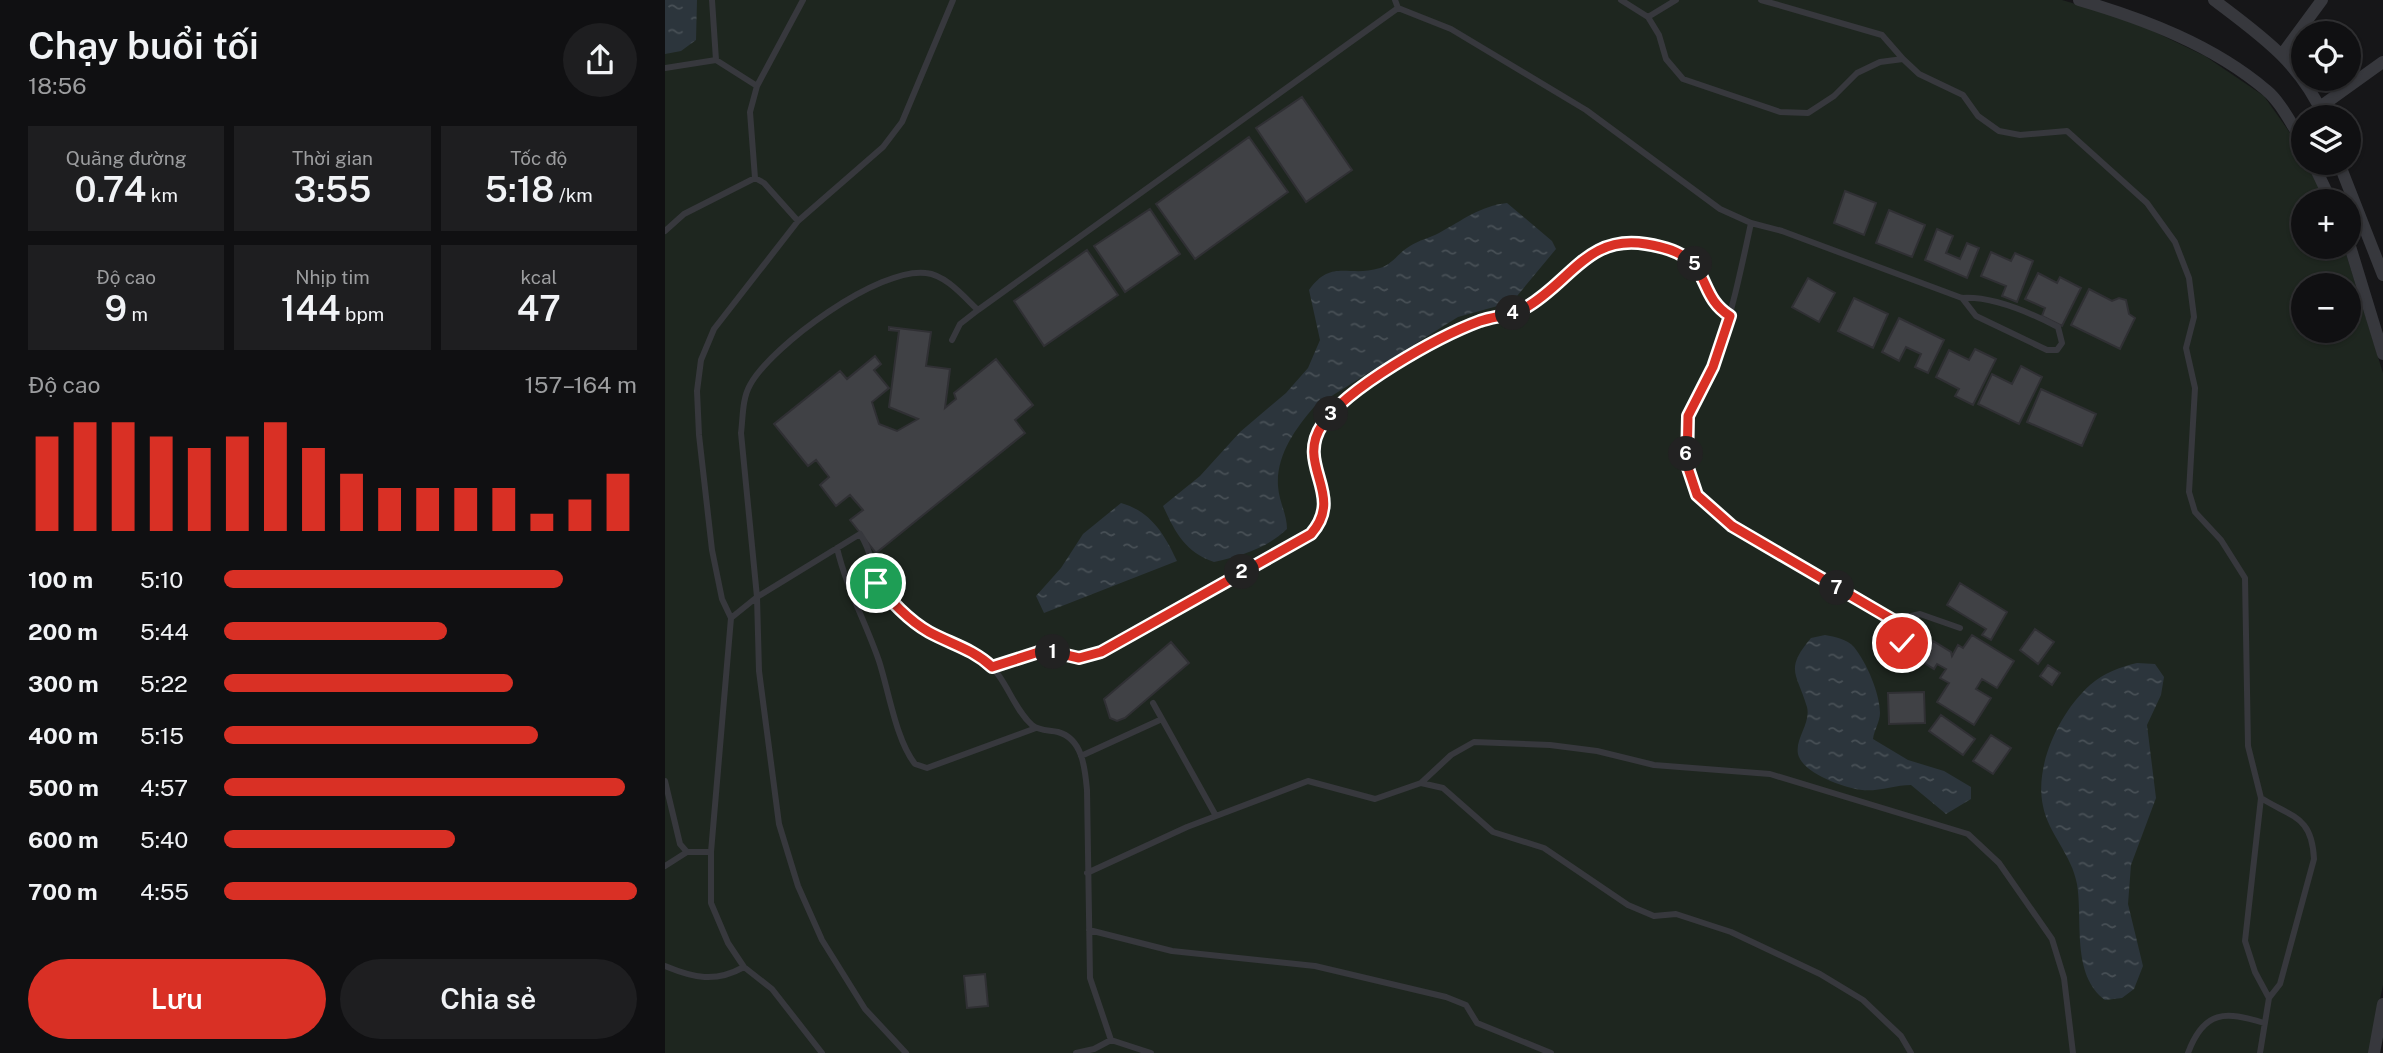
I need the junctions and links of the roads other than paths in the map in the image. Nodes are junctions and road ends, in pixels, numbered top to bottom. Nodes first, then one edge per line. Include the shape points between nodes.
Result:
1 (712, 0) edge
2 (803, 0) edge
3 (953, 0) edge
4 (1395, 0) edge
5 (1621, 0) edge
6 (1676, 0) edge
7 (1761, 0) edge
8 (2079, 0) edge
9 (2214, 0) edge
10 (2322, 0) edge
11 (1398, 8) junction
12 (1648, 17) junction
13 (2283, 53) junction
14 (1903, 59) junction
15 (716, 60) junction
16 (2383, 62) edge
17 (665, 68) edge
18 (757, 86) junction
19 (2317, 105) edge
20 (2331, 105) edge
21 (2291, 125) edge
22 (2344, 175) edge
23 (755, 178) junction
24 (798, 221) junction
25 (1751, 223) junction
26 (665, 231) edge
27 (2354, 259) edge
28 (2383, 275) edge
29 (1962, 298) junction
30 (978, 310) junction
31 (1730, 316) junction
32 (952, 340) dead end
33 (2383, 354) edge
34 (837, 548) junction
35 (757, 597) junction
36 (731, 618) junction
37 (1893, 620) junction
38 (1959, 628) dead end
39 (1919, 656) dead end
40 (992, 667) junction
41 (1153, 703) dead end
42 (1162, 719) junction
43 (1036, 728) junction
44 (1081, 756) junction
45 (665, 781) edge
46 (1421, 783) junction
47 (2261, 798) junction
48 (1216, 816) junction
49 (687, 852) junction
50 (711, 852) junction
51 (665, 866) edge
52 (1087, 873) junction
53 (1089, 930) junction
54 (665, 966) edge
55 (744, 967) junction
56 (2269, 998) junction
57 (2383, 1004) edge
58 (2264, 1023) junction
59 (1111, 1040) junction
60 (1092, 1051) edge
61 (822, 1053) edge
62 (906, 1053) edge
63 (1076, 1053) edge
64 (1151, 1053) edge
65 (1551, 1053) edge
66 (1911, 1053) edge
67 (2073, 1053) edge
68 (2188, 1053) edge
69 (2260, 1053) edge
70 (2374, 1053) edge

1 - 15 lane
2 - 18 lane
3 - 24 lane via 902,122 883,147
4 - 11 lane
5 - 12 lane
6 - 12 lane
7 - 14 lane via 1882,35
8 - 21 street via 2132,16 2208,51 2268,91
9 - 13 street
10 - 13 street
11 - 25 lane via 1451,29 1586,110 1720,209
11 - 30 lane
12 - 14 lane via 1666,59 1683,79 1780,113 1808,113 1835,96 1857,73 1880,62
13 - 19 street
14 - 47 lane via 1919,74 1963,95 1977,116 1999,131 2020,135 2067,131 2147,203 2175,242 2189,278 2194,317 2186,348 2195,388 2189,492 2195,512 2221,540 2245,578 2248,746
15 - 17 lane
15 - 18 lane
16 - 20 street
18 - 23 lane via 750,112
22 - 28 street
23 - 24 lane
23 - 26 lane via 684,214
24 - 36 lane via 714,329 701,360 697,391 712,550 722,599
25 - 29 lane
25 - 31 lane
27 - 33 street
29 - 29 lane via 1976,316 2047,350 2057,350 2062,342 2058,327 2046,321 1978,297
30 - 32 lane via 960,324
30 - 35 lane via 947,282 928,273 905,274 870,288 816,320 762,368 748,387 741,433
31 - 37 lane via 1713,367 1688,416 1687,465 1697,495 1732,526
31 - 40 lane via 1687,257 1645,243 1608,244 1585,257 1531,305 1456,332 1345,399 1314,439 1312,458 1325,506 1311,534 1101,652 1079,658 1045,650
34 - 35 lane
34 - 40 lane via 860,534 871,550 876,583 888,597 930,632 958,643
34 - 43 lane via 878,658 901,739 915,764 935,766
35 - 36 lane
35 - 62 lane via 770,775 798,886 822,940 865,1009
36 - 50 lane
37 - 38 lane via 1920,614
37 - 39 lane via 1902,643
40 - 43 lane via 1023,716
41 - 42 lane
42 - 44 lane
42 - 48 lane
43 - 44 lane via 1072,739
44 - 52 lane via 1087,790
45 - 49 lane via 680,844
46 - 48 lane via 1375,799 1308,781
46 - 66 lane via 1443,788 1493,832 1544,848 1628,905 1731,932 1820,974 1863,1000
46 - 67 lane via 1474,741 1550,745 1654,765 1770,774 1968,834 1999,863 2052,939 2064,978
47 - 56 lane via 2245,941
47 - 56 lane via 2307,825 2314,859 2280,984
48 - 52 lane
49 - 50 lane
49 - 51 lane
50 - 55 lane via 711,903
52 - 53 lane
53 - 59 lane via 1090,978
53 - 65 lane via 1172,951 1315,966 1446,997 1466,1005 1477,1023 1486,1028
54 - 55 lane via 693,978 713,979
55 - 61 lane via 772,989
56 - 58 lane
57 - 70 street
58 - 68 lane via 2226,1013 2204,1023
58 - 69 lane
59 - 60 lane
59 - 64 lane
60 - 63 lane

